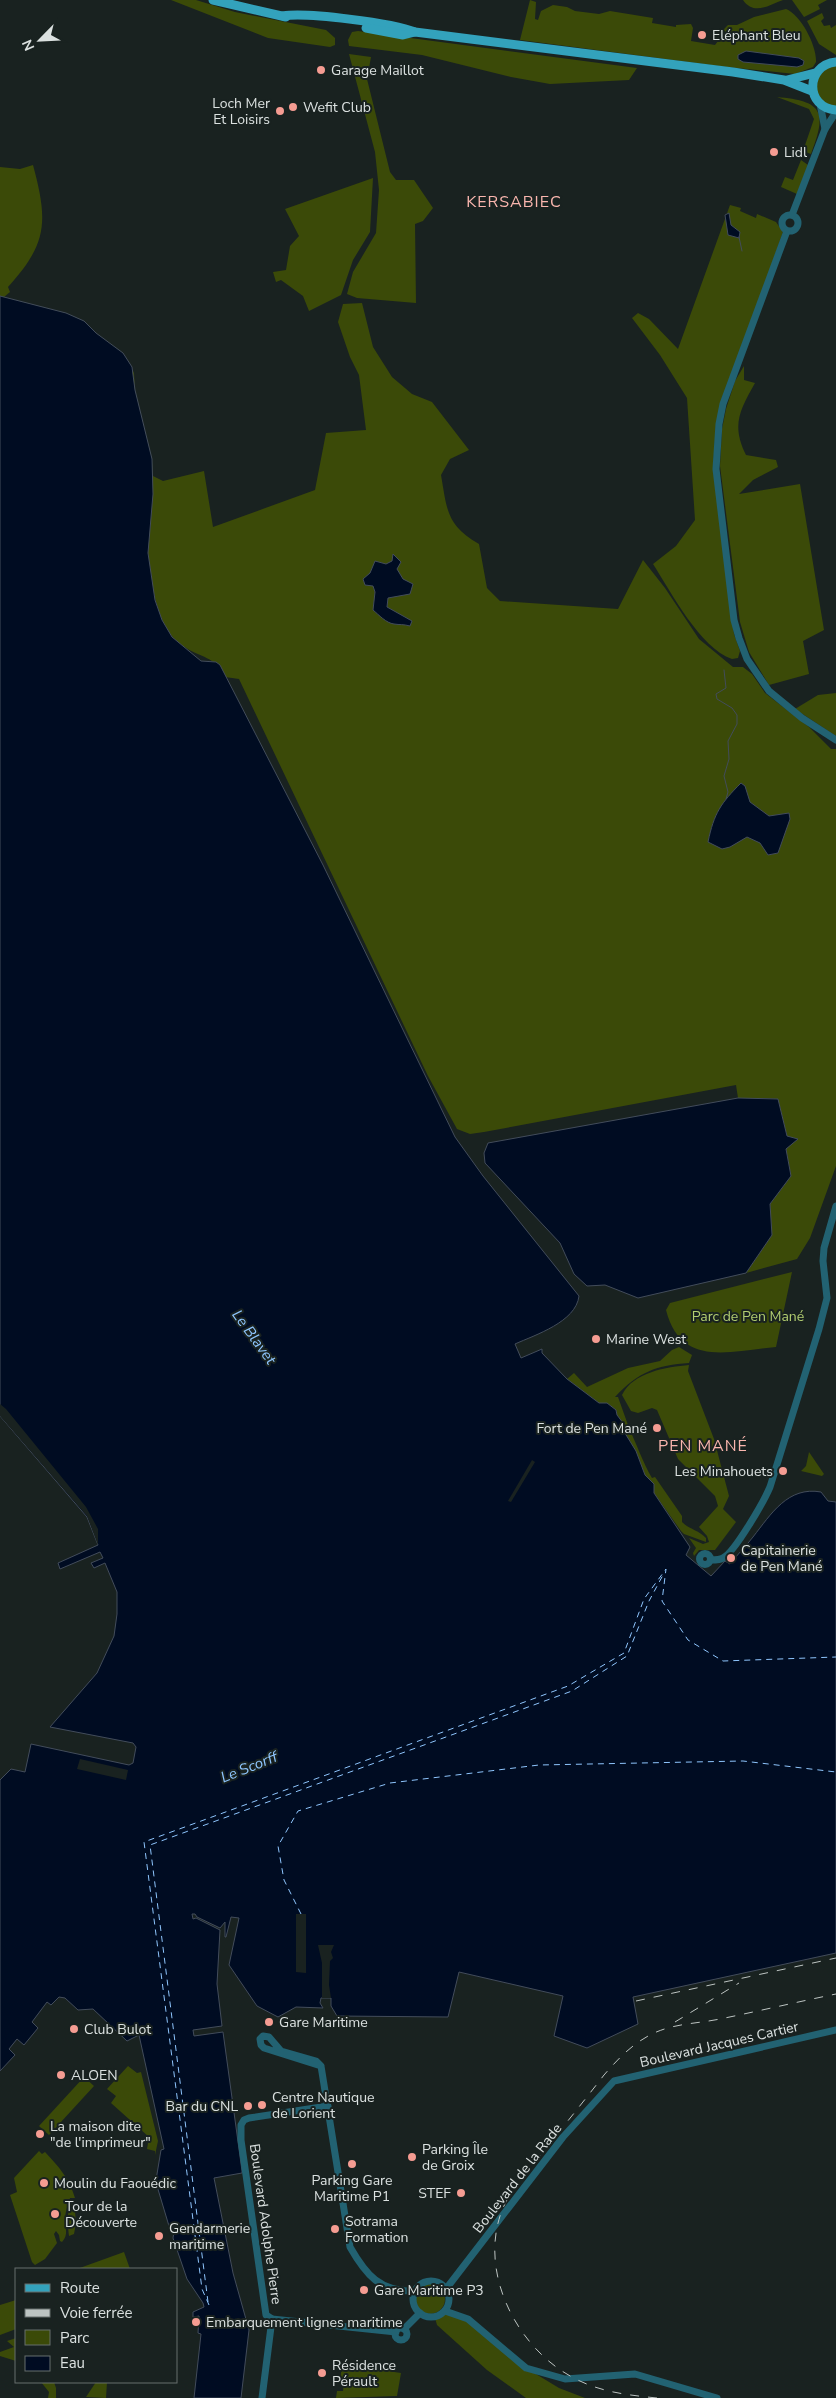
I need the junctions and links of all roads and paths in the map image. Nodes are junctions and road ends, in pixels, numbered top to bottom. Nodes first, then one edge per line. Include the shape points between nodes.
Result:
1 (213, 0) edge
2 (836, 62) edge
3 (815, 73) junction
4 (784, 80) junction
5 (812, 91) junction
6 (820, 104) junction
7 (836, 111) edge
8 (825, 129) junction
9 (792, 215) junction
10 (787, 231) junction
11 (836, 740) edge
12 (836, 1206) edge
13 (711, 1560) dead end
14 (836, 2030) edge
15 (321, 2066) junction
16 (609, 2085) joint
17 (328, 2106) junction
18 (446, 2289) junction
19 (414, 2292) junction
20 (445, 2312) junction
21 (420, 2313) junction
22 (272, 2318) junction
23 (262, 2398) edge
24 (717, 2398) edge

1 - 4 main road via 283,16 293,14 339,19 415,32
2 - 3 main road
3 - 4 main road
3 - 5 main road
4 - 5 main road
5 - 6 main road
6 - 7 main road
6 - 8 street
7 - 8 street
8 - 9 street
9 - 10 street via 782,220
9 - 10 street via 798,219 798,226
10 - 11 street via 723,404 716,469 734,620 746,660 784,706
12 - 13 street via 824,1248 827,1298 770,1488 732,1549 723,1558
14 - 16 street, Boulevard Jacques Cartier via 614,2081
15 - 15 street via 316,2061 281,2051 269,2036 260,2039 260,2046 264,2048
15 - 17 street
16 - 18 street, Boulevard de la Rade via 559,2142
17 - 19 street via 350,2247 381,2286
17 - 22 street, Boulevard Adolphe Pierre via 249,2118 241,2126 265,2309 266,2315
18 - 19 street via 438,2282 427,2280
18 - 20 street via 450,2299
19 - 21 street via 413,2302
20 - 21 street via 435,2318
20 - 24 street via 468,2319 526,2368 565,2379 634,2374
21 - 22 street, Boulevard Adolphe Pierre via 404,2329 396,2332
22 - 23 street

